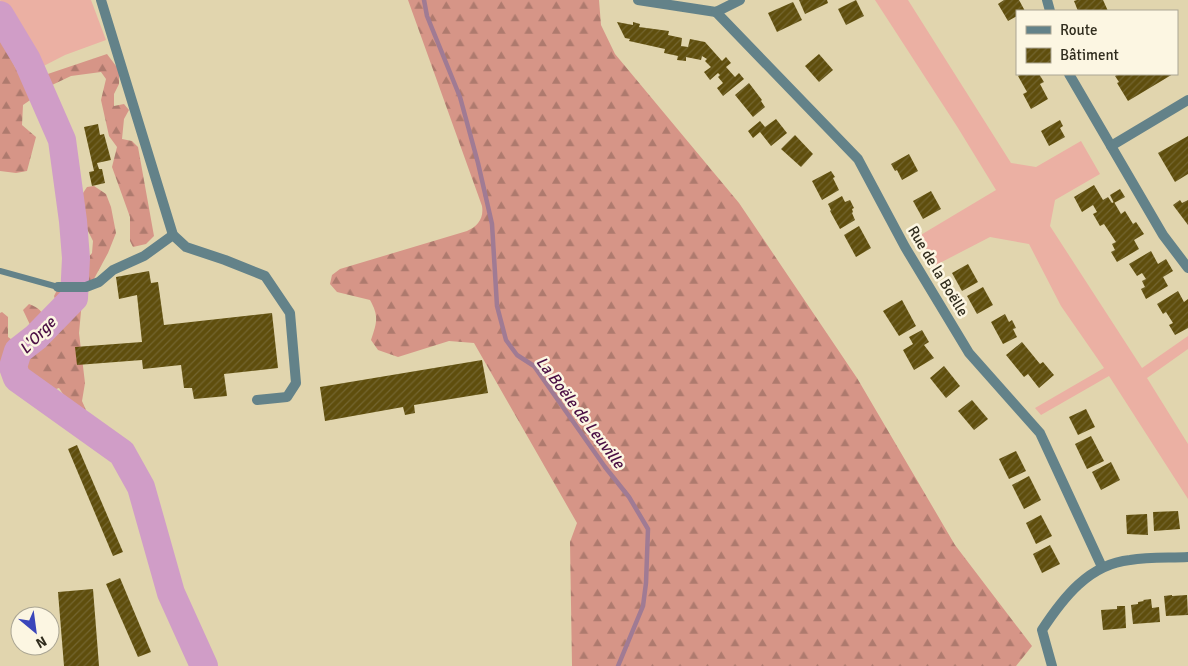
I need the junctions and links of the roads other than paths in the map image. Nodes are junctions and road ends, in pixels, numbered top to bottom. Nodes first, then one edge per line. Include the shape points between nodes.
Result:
1 (101, 0) edge
2 (638, 0) edge
3 (740, 0) edge
4 (716, 12) junction
5 (1070, 75) edge
6 (1188, 100) edge
7 (1111, 146) junction
8 (173, 235) junction
9 (1188, 268) edge
10 (0, 271) edge
11 (58, 287) joint
12 (257, 400) dead end
13 (1188, 557) edge
14 (1102, 567) junction
15 (1052, 666) edge

1 - 8 street
2 - 4 street
3 - 4 street
4 - 14 street, Rue de la Boëlle via 858,159 905,247 969,353 1040,434
5 - 7 street
6 - 7 street
7 - 9 street via 1163,235
8 - 11 street via 99,282 86,287
8 - 12 street via 186,247 265,276 290,313 296,383 287,397
10 - 11 lane
13 - 14 street via 1128,560
14 - 15 street via 1078,584 1042,630

